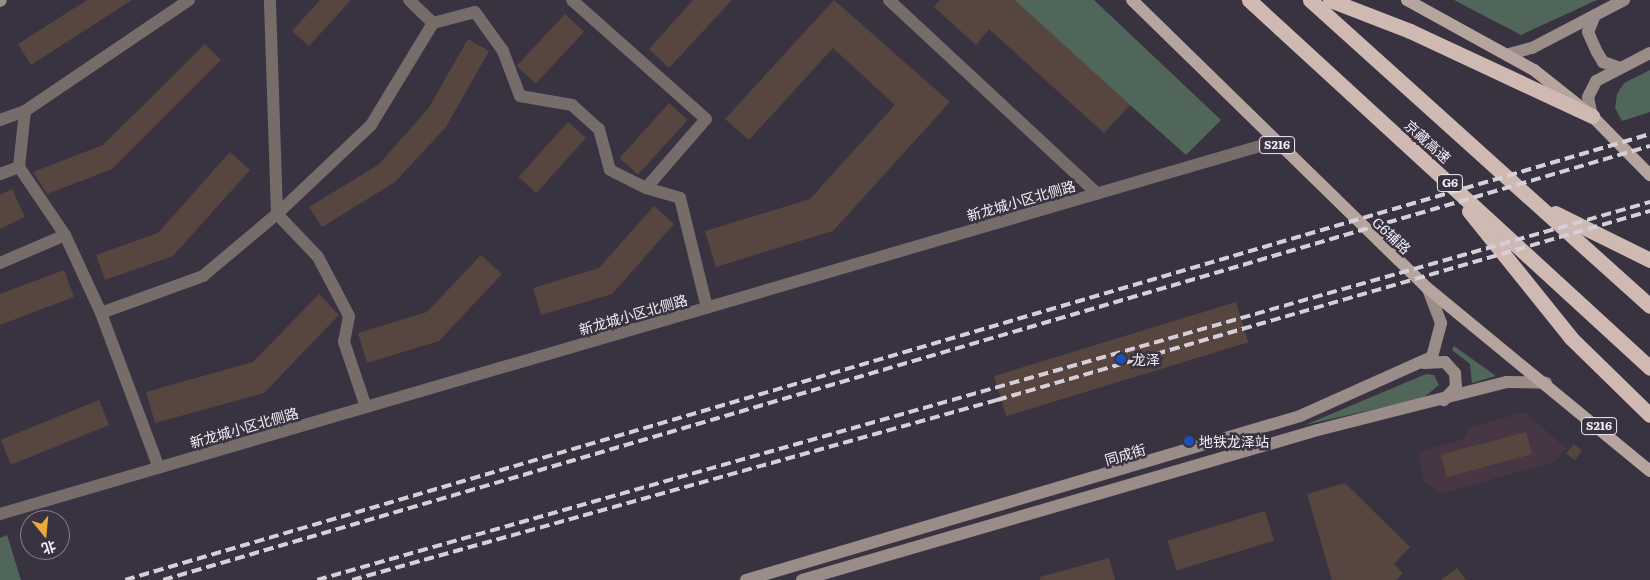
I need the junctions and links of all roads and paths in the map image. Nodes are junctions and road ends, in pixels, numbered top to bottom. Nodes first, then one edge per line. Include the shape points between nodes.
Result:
1 (189, 0) edge
2 (270, 0) edge
3 (410, 0) edge
4 (572, 0) edge
5 (889, 0) edge
6 (1132, 0) edge
7 (1249, 0) edge
8 (1310, 0) edge
9 (1330, 0) edge
10 (1407, 0) edge
11 (1624, 0) edge
12 (1595, 15) junction
13 (433, 23) junction
14 (1650, 53) edge
15 (1509, 54) junction
16 (1620, 68) junction
17 (25, 110) junction
18 (1592, 116) junction
19 (0, 120) edge
20 (1274, 142) junction
21 (19, 167) junction
22 (1437, 171) junction
23 (0, 174) edge
24 (1650, 175) edge
25 (646, 188) junction
26 (1097, 194) junction
27 (1533, 200) junction
28 (278, 214) junction
29 (65, 235) junction
30 (1650, 260) edge
31 (0, 263) edge
32 (1426, 287) junction
33 (1650, 306) edge
34 (707, 308) junction
35 (101, 313) junction
36 (1424, 363) junction
37 (1650, 368) edge
38 (1546, 383) junction
39 (1434, 403) junction
40 (366, 407) junction
41 (1650, 415) edge
42 (158, 468) junction
43 (1650, 472) edge
44 (0, 514) edge
45 (746, 580) edge
46 (802, 580) edge

1 - 17 street
2 - 28 street
3 - 13 street
4 - 25 street via 706,119
5 - 26 street
6 - 20 main road, G6辅路 / S216
7 - 22 highway, 京藏高速 / G6
8 - 27 highway, 京藏高速
9 - 18 highway via 1410,31
10 - 15 main road
11 - 12 main road
12 - 15 main road via 1532,48
12 - 16 main road via 1588,32 1603,62
13 - 25 street via 475,12 503,51 520,96 572,105 599,129 610,170
13 - 28 street via 371,125
14 - 16 main road
15 - 18 main road
16 - 18 main road via 1591,87
17 - 19 street
17 - 21 street
18 - 24 main road
20 - 26 street, 新龙城小区北侧路
20 - 32 main road, G6辅路 / S216
21 - 23 street
21 - 29 street
22 - 37 highway, 京藏高速 / G6
22 - 41 highway via 1571,338
25 - 34 street via 680,198
26 - 34 street, 新龙城小区北侧路
27 - 30 highway
27 - 33 highway, 京藏高速
28 - 35 street via 203,276
28 - 40 street via 318,257 350,316 344,342
29 - 31 street
29 - 35 street
32 - 36 main road via 1435,299 1441,331 1438,348
32 - 38 main road, G6辅路 / S216
34 - 40 street, 新龙城小区北侧路
35 - 42 street
36 - 39 main road via 1445,362 1457,379 1452,393
36 - 45 main road, 同成街 via 1272,426
38 - 39 main road via 1507,382
38 - 43 main road, G6辅路 / S216
39 - 46 main road via 1290,438
40 - 42 street, 新龙城小区北侧路
42 - 44 street, 新龙城小区北侧路

